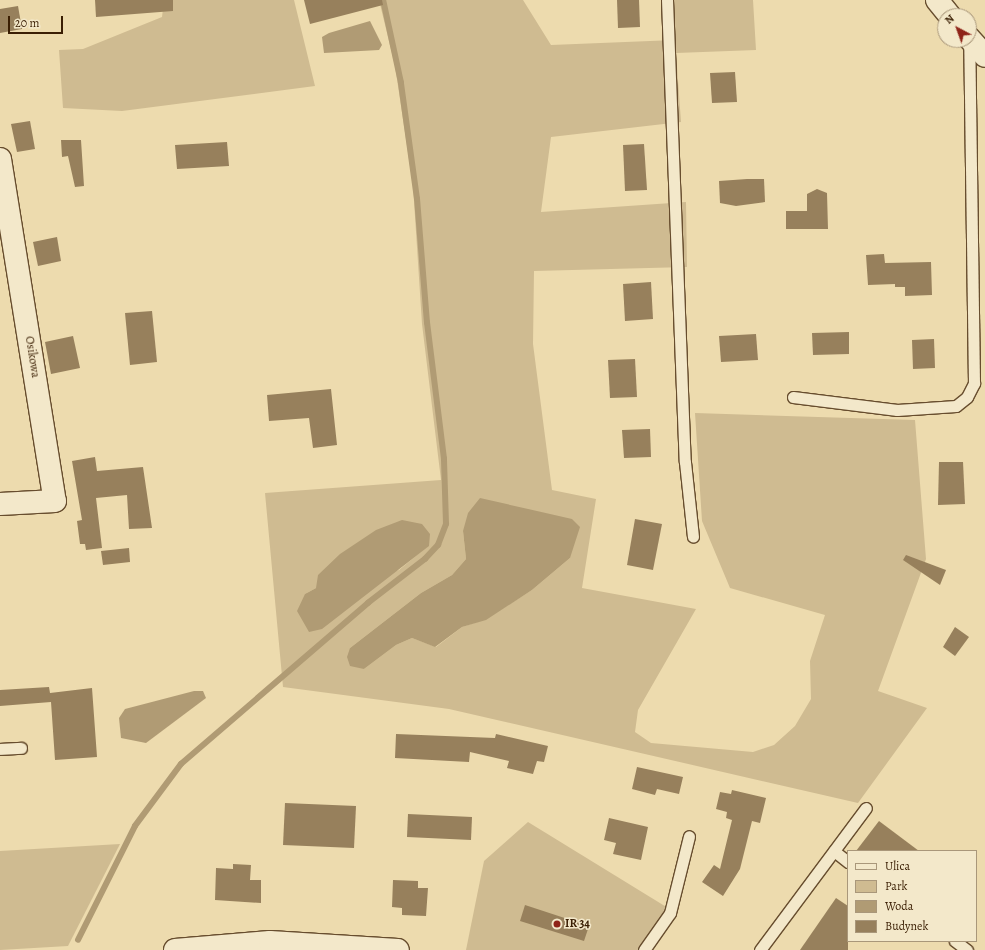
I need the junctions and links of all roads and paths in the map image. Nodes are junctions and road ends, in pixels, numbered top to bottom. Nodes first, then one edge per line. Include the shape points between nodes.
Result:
1 (667, 0) edge
2 (937, 0) edge
3 (944, 8) edge
4 (969, 48) edge
5 (977, 48) edge
6 (985, 56) edge
7 (0, 159) edge
8 (793, 397) dead end
9 (0, 504) edge
10 (693, 537) dead end
11 (21, 748) dead end
12 (0, 749) edge
13 (866, 808) dead end
14 (689, 836) dead end
15 (834, 851) junction
16 (847, 861) edge
17 (956, 942) edge
18 (175, 950) edge
19 (398, 950) edge
20 (644, 950) edge
21 (760, 950) edge
22 (968, 950) edge

1 - 10 lane via 685,462
2 - 3 street
4 - 8 lane via 974,383 968,397 956,406 898,410
5 - 6 street
7 - 9 street, Osikowa via 55,501
11 - 12 lane
13 - 15 lane
14 - 20 lane via 670,913
15 - 16 lane
15 - 21 lane
17 - 22 lane
18 - 19 street via 270,942

